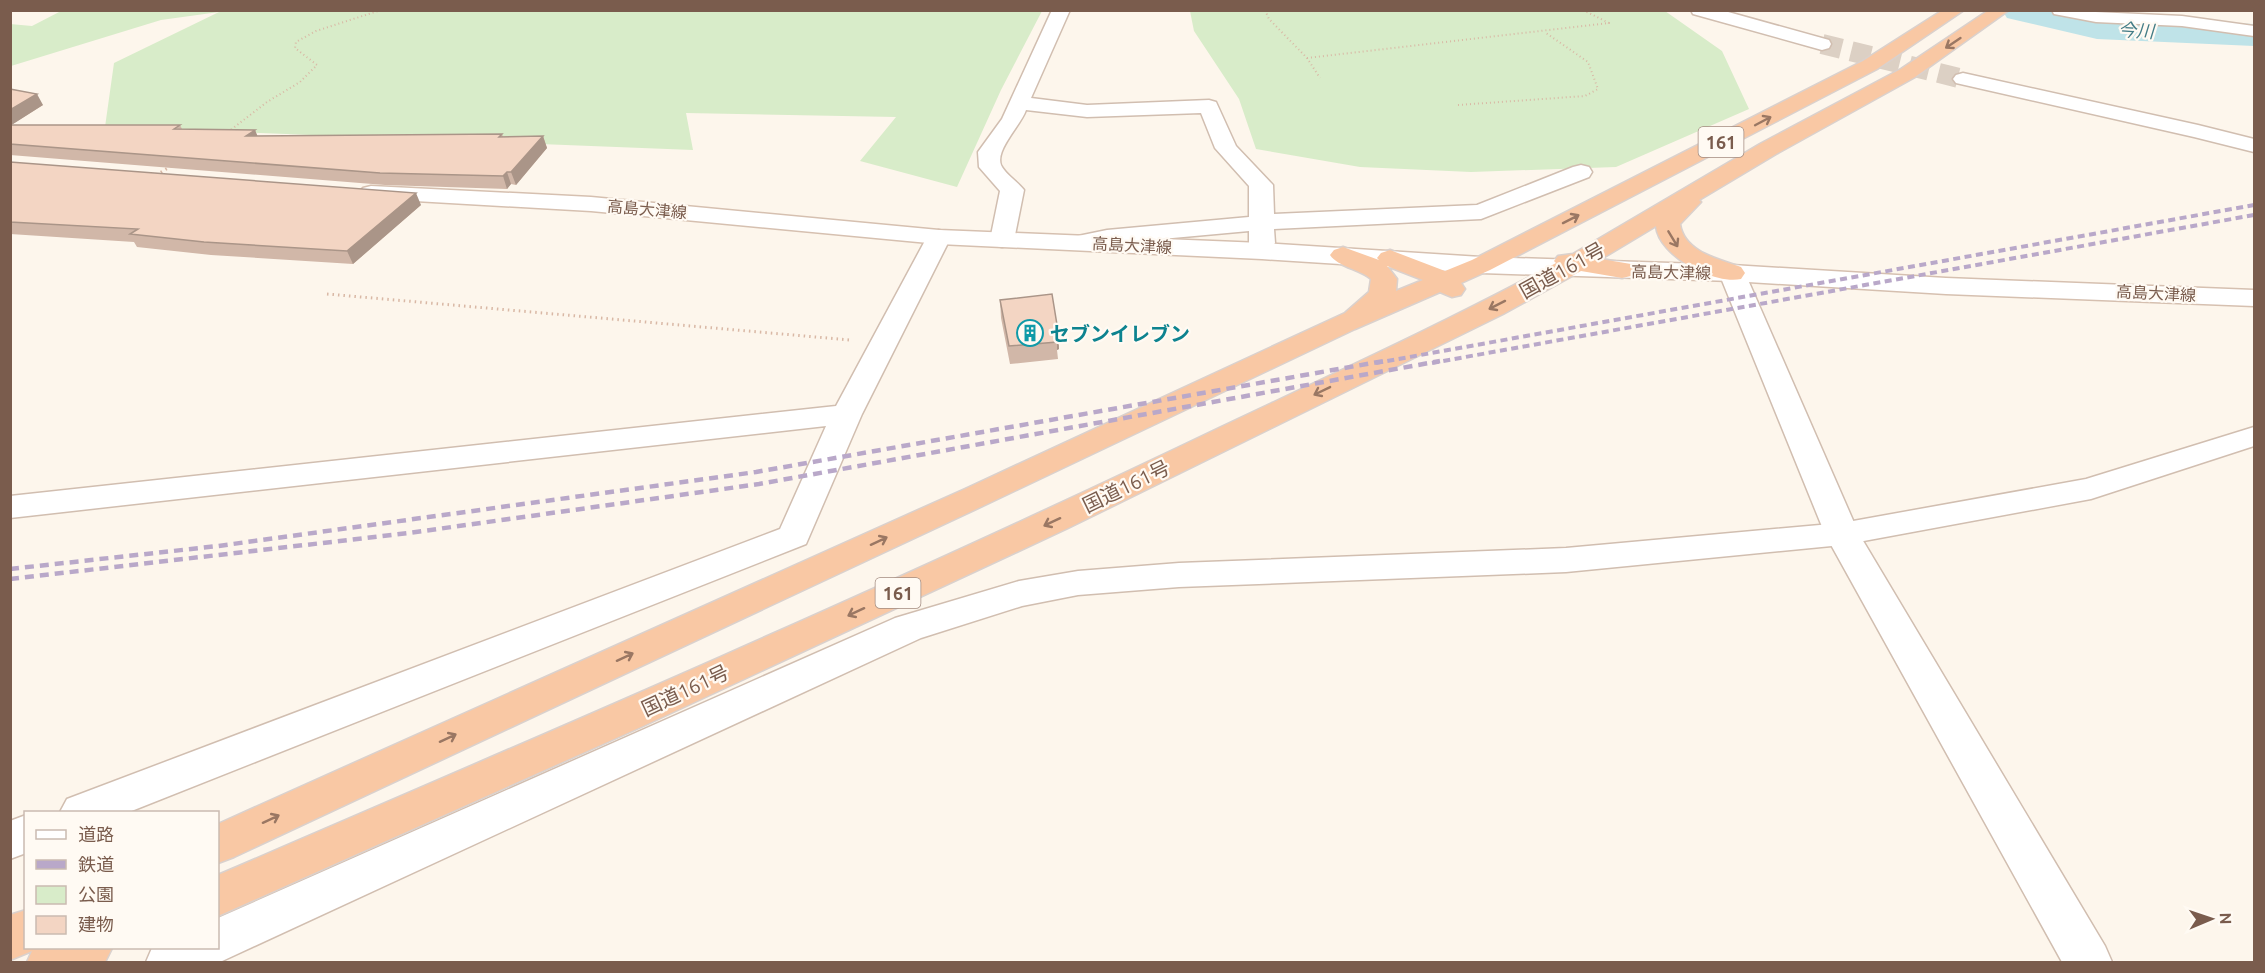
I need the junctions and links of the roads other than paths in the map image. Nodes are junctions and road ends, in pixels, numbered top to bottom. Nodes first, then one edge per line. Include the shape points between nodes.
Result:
1 (1061, 10) edge
2 (1699, 10) edge
3 (1956, 10) edge
4 (2001, 10) edge
5 (2060, 10) edge
6 (2254, 31) edge
7 (1822, 44) tunnel mouth
8 (1963, 79) tunnel mouth
9 (1018, 103) junction
10 (2254, 146) edge
11 (1768, 149) junction
12 (1581, 172) dead end
13 (1714, 183) junction
14 (351, 191) edge
15 (1262, 223) junction
16 (939, 237) junction
17 (1002, 240) junction
18 (1082, 242) junction
19 (1262, 251) junction
20 (1343, 255) junction
21 (1556, 256) junction
22 (1390, 258) junction
23 (1481, 265) junction
24 (1732, 273) junction
25 (1443, 279) junction
26 (2254, 298) edge
27 (1345, 323) junction
28 (1458, 324) junction
29 (847, 414) junction
30 (2254, 436) edge
31 (10, 507) edge
32 (1842, 534) junction
33 (87, 811) edge
34 (219, 844) edge
35 (219, 896) edge
36 (24, 932) edge
37 (10, 938) edge
38 (219, 941) edge
39 (86, 949) edge
40 (201, 949) edge
41 (51, 963) edge
42 (170, 963) edge
43 (2088, 963) edge

1 - 9 street
2 - 7 street
21 -> 3 highway, 国道161号 / 161
4 -> 11 highway, 国道161号 / 161 via 1908,73
5 - 6 street via 2096,17 2182,21
8 - 10 street
9 - 15 street via 1087,111 1209,106 1226,148 1262,185
9 - 17 street via 1012,120 989,152 990,167 1012,190
11 - 13 highway, 国道161号 / 161
11 - 21 highway via 1726,165
12 - 15 street via 1481,212
13 - 21 highway, 国道161号 / 161
13 -> 24 highway via 1676,213 1667,230 1686,254
14 - 16 street, 高島大津線 via 591,204
15 - 18 street
15 - 19 street
16 - 17 street, 高島大津線
16 - 29 street
17 - 18 street, 高島大津線
18 - 19 street, 高島大津線
19 - 20 street, 高島大津線
20 - 22 street, 高島大津線
20 - 27 highway via 1376,269 1384,284 1381,295
21 - 23 highway, 国道161号 / 161
21 - 23 street, 高島大津線 via 1525,266
21 - 24 street, 高島大津線 via 1622,270
21 -> 28 highway, 国道161号 / 161
22 - 23 street, 高島大津線
22 - 25 highway
23 - 25 highway, 国道161号 / 161
24 - 26 street, 高島大津線
24 - 32 street
25 - 27 highway, 国道161号 / 161
25 - 28 highway via 1454,290 1460,307
34 -> 27 highway, 国道161号 / 161
28 -> 35 highway, 国道161号 / 161 via 1056,520 629,715
29 - 31 street
29 - 33 street via 794,536
30 - 32 street via 2091,489
32 - 38 street via 1566,560 1145,578 1078,583 1019,594 908,628
32 - 43 street
36 - 37 highway
39 - 41 highway
40 - 42 street

